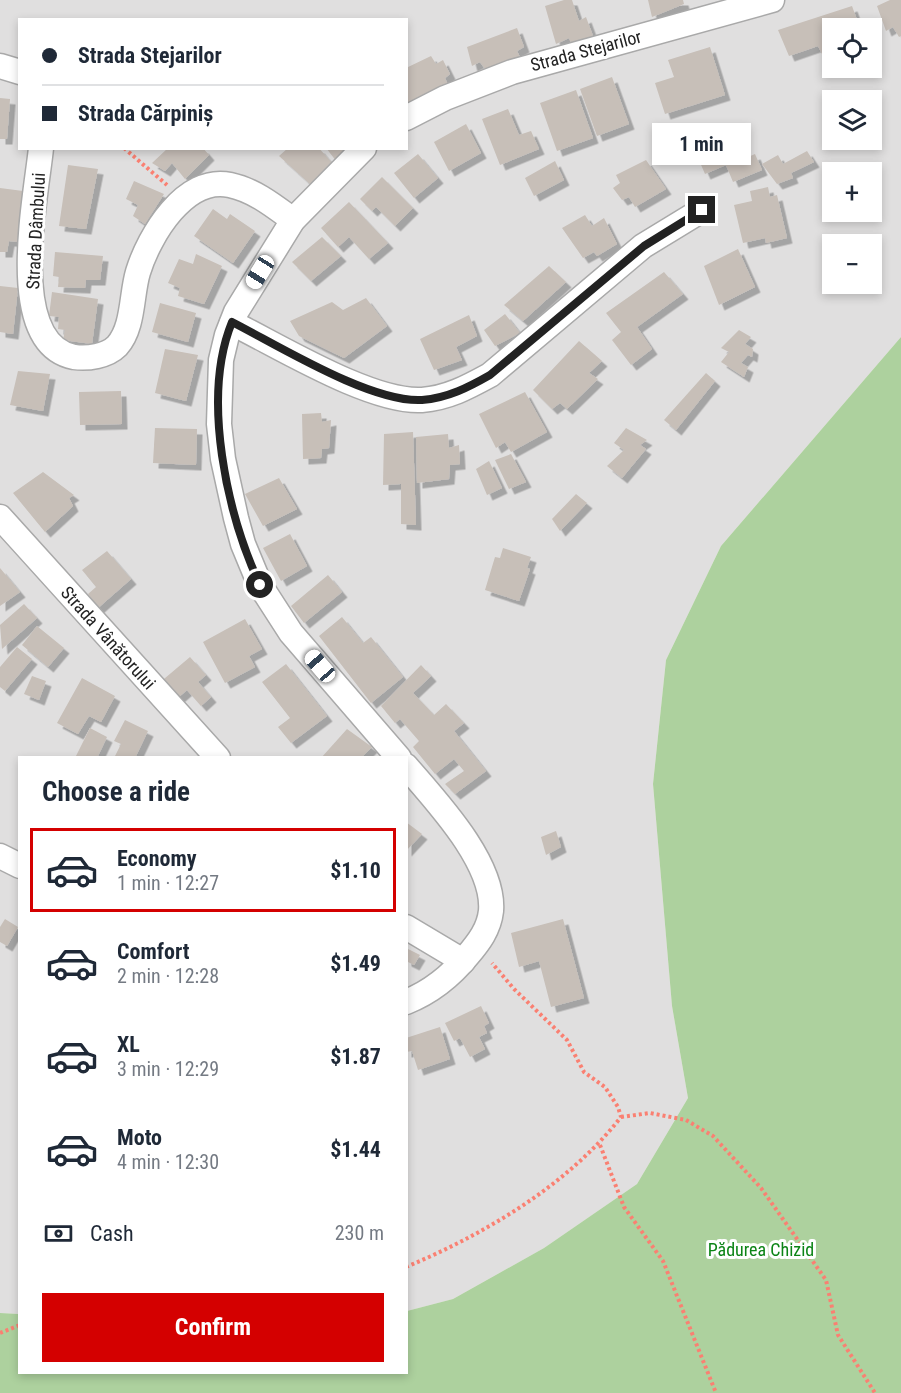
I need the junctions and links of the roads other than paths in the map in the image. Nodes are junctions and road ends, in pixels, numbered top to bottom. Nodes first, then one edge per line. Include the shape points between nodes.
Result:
1 (772, 0) edge
2 (0, 66) edge
3 (18, 71) edge
4 (408, 117) edge
5 (41, 150) edge
6 (362, 150) edge
7 (702, 210) dead end
8 (293, 220) junction
9 (232, 322) junction
10 (0, 517) edge
11 (216, 756) edge
12 (397, 756) edge
13 (408, 768) edge
14 (0, 856) edge
15 (18, 865) edge
16 (408, 928) edge
17 (463, 961) junction
18 (408, 1001) edge

1 - 4 street, Strada Stejarilor via 512,72
2 - 3 street
5 - 8 street, Strada Dâmbului via 30,272 33,311 41,333 54,349 73,357 104,354 123,338 138,272 148,248 171,212 199,189 228,184 252,193
6 - 8 street
7 - 9 street via 644,246 490,375 438,398 419,400 375,391
8 - 9 street
9 - 12 street via 221,360 219,424 225,469 250,565 291,633
10 - 11 street, Strada Vânătorului
13 - 17 street via 465,841 490,892 489,923
14 - 15 street
16 - 17 street
17 - 18 street via 430,991

